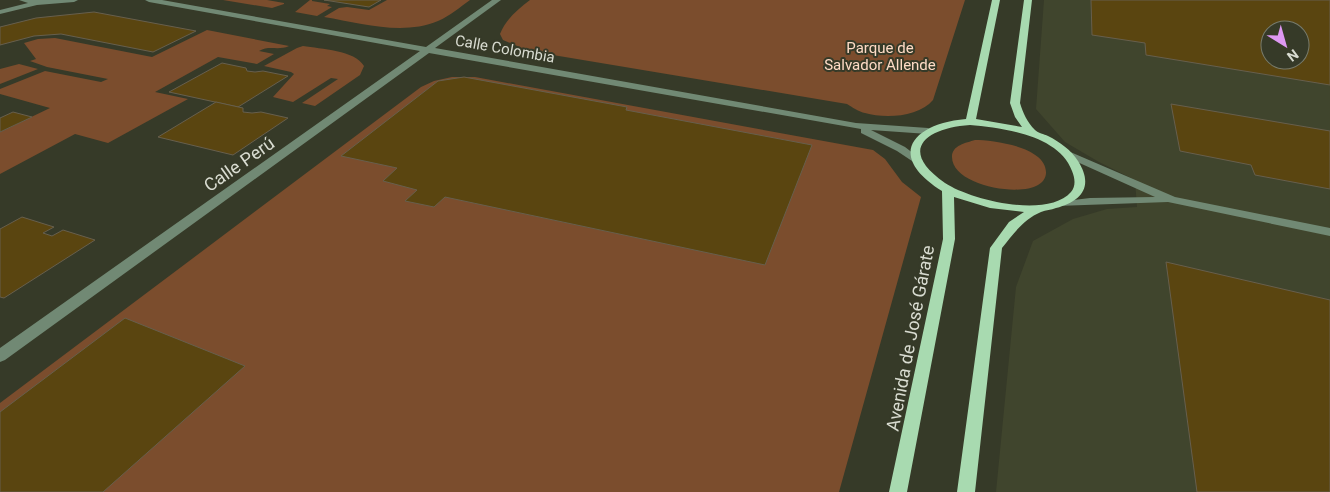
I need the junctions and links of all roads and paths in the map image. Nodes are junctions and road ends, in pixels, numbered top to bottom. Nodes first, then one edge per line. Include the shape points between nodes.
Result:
1 (23, 0) edge
2 (74, 0) edge
3 (149, 0) edge
4 (498, 0) edge
5 (996, 0) edge
6 (1028, 0) edge
7 (37, 3) junction
8 (0, 12) edge
9 (429, 50) junction
10 (970, 122) junction
11 (856, 126) junction
12 (928, 131) junction
13 (1032, 133) junction
14 (1068, 154) junction
15 (918, 162) junction
16 (948, 190) junction
17 (1172, 200) junction
18 (1061, 204) junction
19 (1037, 209) junction
20 (1330, 232) edge
21 (0, 356) edge
22 (898, 492) edge
23 (966, 492) edge

1 - 7 street
2 - 7 street
3 - 9 street, Calle Colombia
4 - 9 street, Calle Perú
5 - 10 main road
6 - 13 main road via 1015,103 1020,117
7 - 8 street
9 - 11 street, Calle Colombia
9 - 21 street, Calle Perú
10 - 12 main road via 946,124
10 - 13 main road via 1001,124
11 - 12 street, Calle Colombia
11 - 15 street, Calle Colombia
12 - 15 main road via 915,150
13 - 14 main road
14 - 17 street
14 - 18 main road via 1079,168 1082,182 1076,194
15 - 16 main road via 929,177
16 - 19 main road via 975,202
16 - 22 main road, Avenida de José Gárate via 949,240
17 - 18 street
17 - 20 street
18 - 19 main road
19 - 23 main road via 1014,225 996,248

